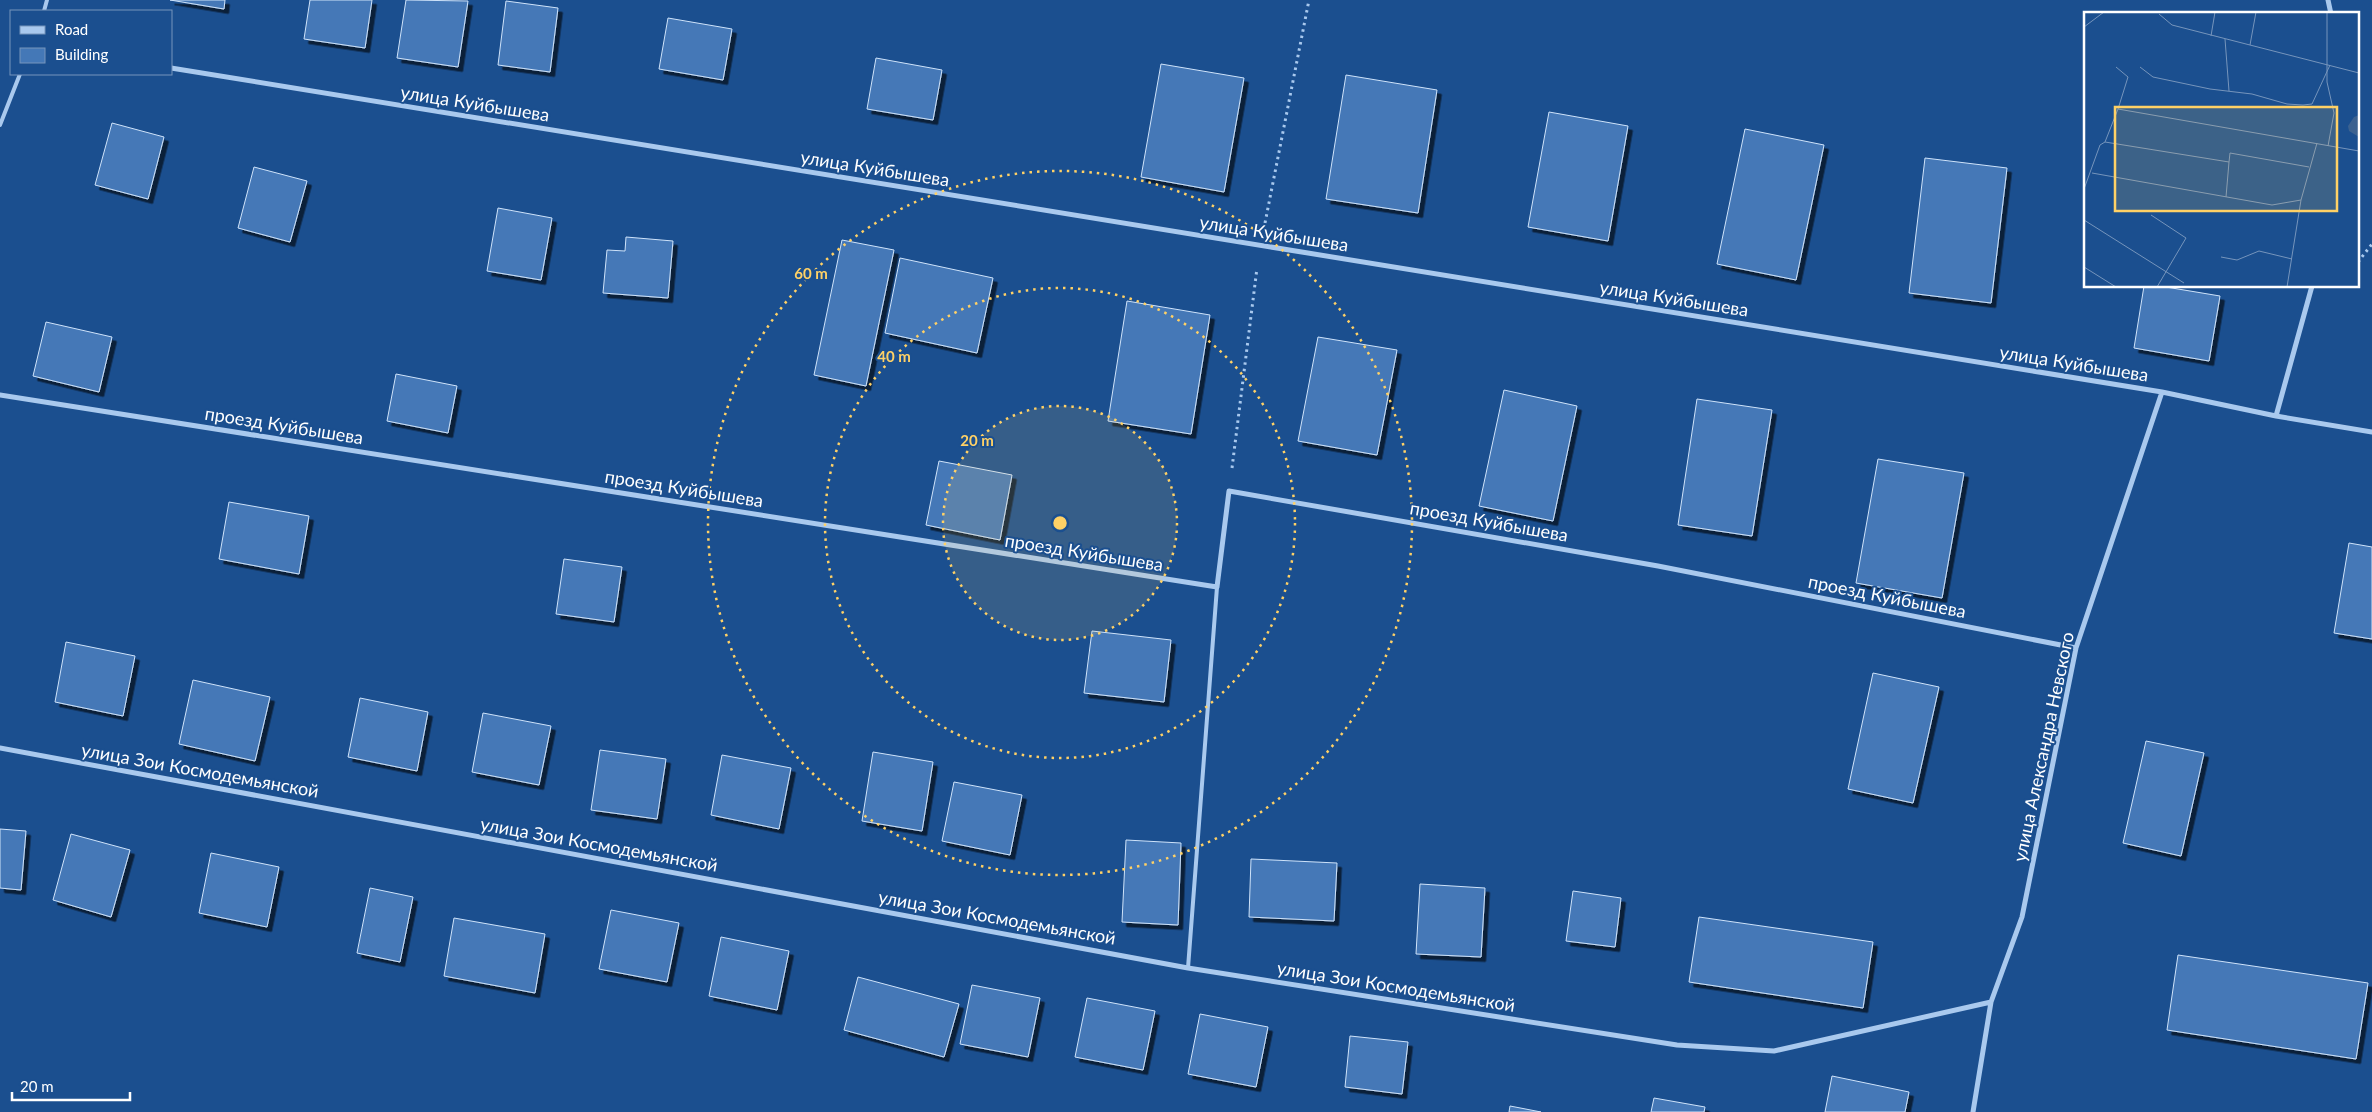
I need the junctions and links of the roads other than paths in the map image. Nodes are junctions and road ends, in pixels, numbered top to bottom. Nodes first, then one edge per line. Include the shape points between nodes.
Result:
1 (172, 68) edge
2 (20, 75) edge
3 (0, 125) edge
4 (2311, 288) edge
5 (2162, 392) junction
6 (0, 395) edge
7 (2276, 416) junction
8 (2372, 432) edge
9 (1217, 588) junction
10 (2076, 648) junction
11 (0, 748) edge
12 (1188, 968) junction
13 (1991, 1002) junction
14 (1973, 1112) edge

1 - 5 street, улица Куйбышева
2 - 3 lane
4 - 7 street
5 - 7 street, улица Куйбышева
5 - 10 street, улица Александра Невского
6 - 9 street, проезд Куйбышева
7 - 8 street, улица Куйбышева
9 - 10 street, проезд Куйбышева via 1229,491 1658,566
9 - 12 lane
10 - 13 street, улица Александра Невского via 2022,917
11 - 12 street, улица Зои Космодемьянской
12 - 13 street, улица Зои Космодемьянской via 1677,1046 1774,1051
13 - 14 street, улица Александра Невского

